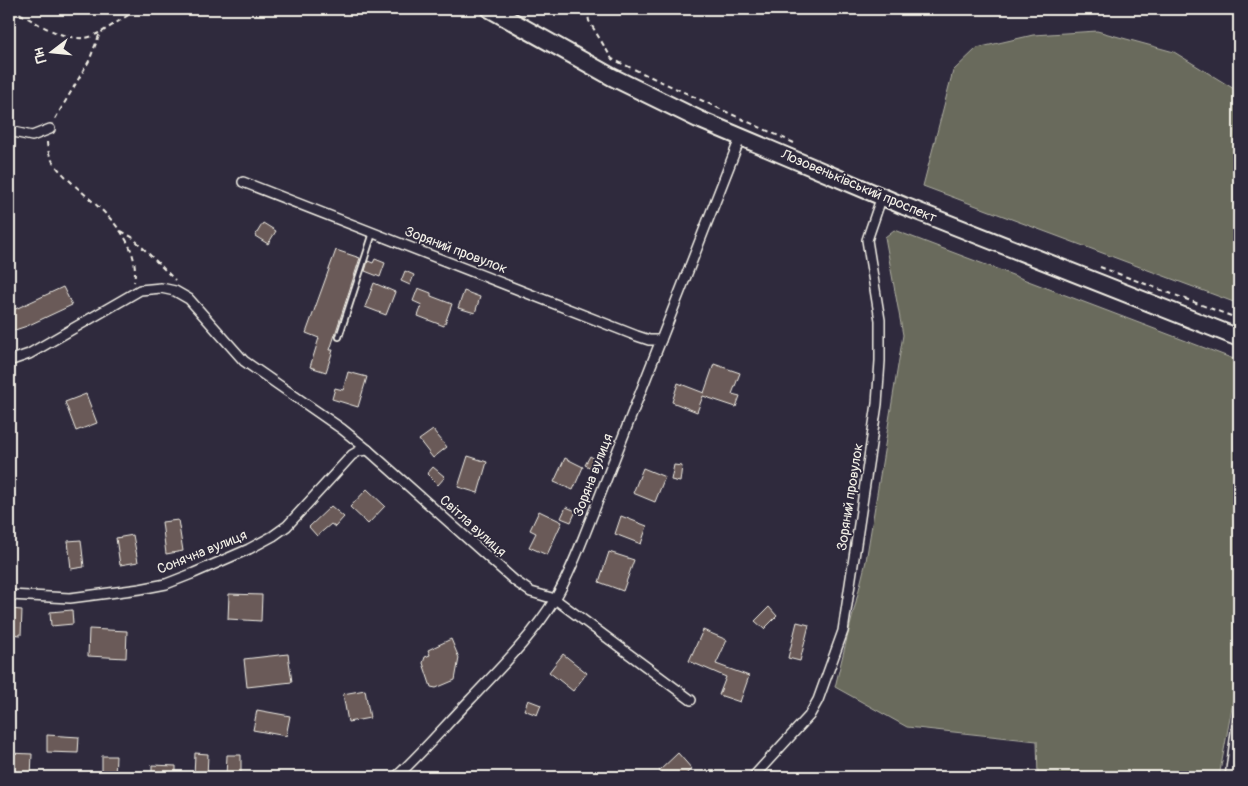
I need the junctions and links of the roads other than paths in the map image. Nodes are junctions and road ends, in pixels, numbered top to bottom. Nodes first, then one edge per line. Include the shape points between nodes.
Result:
1 (490, 9) edge
2 (50, 129) road end
3 (9, 132) edge
4 (741, 136) junction
5 (242, 182) dead end
6 (882, 196) junction
7 (374, 233) junction
8 (339, 337) dead end
9 (1239, 338) edge
10 (661, 340) junction
11 (9, 361) edge
12 (368, 450) junction
13 (9, 595) edge
14 (555, 599) junction
15 (691, 700) dead end
16 (1239, 710) edge
17 (396, 777) edge
18 (753, 777) edge
19 (1230, 777) edge

1 - 4 highway, Лозовеньківський проспект via 612,76 698,119
2 - 3 street via 32,136
4 - 6 highway, Лозовеньківський проспект
4 - 10 street, Зоряна вулиця
5 - 7 street, Зоряний провулок
6 - 9 highway, Лозовеньківський проспект
6 - 18 street, Зоряний провулок via 867,240 880,320 877,404 843,631 809,716
7 - 8 lane
7 - 10 street, Зоряний провулок via 637,336
10 - 14 street, Зоряна вулиця via 570,570
11 - 12 street, Світла вулиця via 29,354 140,290 161,288 175,291 189,299 244,361
12 - 13 street, Сонячна вулиця via 352,454 287,526 273,536 166,584 70,598
12 - 14 street, Світла вулиця via 515,581 532,592
14 - 15 street, Світла вулиця
14 - 17 street, Зоряна вулиця via 533,631 499,670
16 - 19 street

